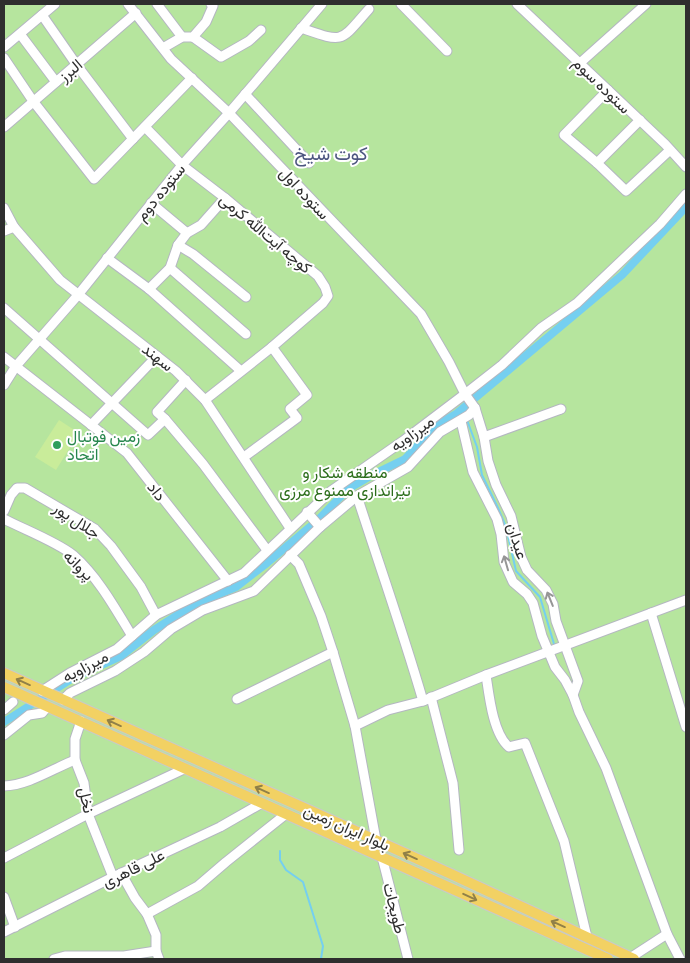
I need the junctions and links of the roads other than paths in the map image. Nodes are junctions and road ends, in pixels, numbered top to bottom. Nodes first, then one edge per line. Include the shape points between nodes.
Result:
1 (55, 4) edge
2 (128, 4) edge
3 (157, 4) edge
4 (211, 4) edge
5 (322, 4) edge
6 (401, 4) edge
7 (517, 4) edge
8 (646, 4) edge
9 (369, 9) dead end
10 (136, 13) junction
11 (42, 15) junction
12 (301, 28) junction
13 (261, 30) dead end
14 (20, 34) junction
15 (182, 37) junction
16 (193, 37) junction
17 (4, 48) edge
18 (162, 48) junction
19 (446, 51) dead end
20 (4, 58) edge
21 (580, 63) junction
22 (76, 64) junction
23 (192, 78) junction
24 (56, 82) junction
25 (608, 90) junction
26 (245, 94) junction
27 (33, 101) junction
28 (228, 113) junction
29 (640, 120) junction
30 (4, 127) edge
31 (144, 127) junction
32 (134, 139) junction
33 (670, 150) junction
34 (309, 163) dead end
35 (597, 163) junction
36 (182, 165) junction
37 (686, 167) edge
38 (686, 194) edge
39 (225, 198) junction
40 (151, 203) junction
41 (4, 208) edge
42 (14, 227) junction
43 (4, 231) edge
44 (187, 234) junction
45 (178, 245) junction
46 (107, 258) junction
47 (170, 268) junction
48 (149, 289) junction
49 (78, 295) junction
50 (246, 297) dead end
51 (4, 308) edge
52 (246, 334) dead end
53 (40, 338) junction
54 (272, 347) junction
55 (157, 356) junction
56 (4, 357) edge
57 (16, 366) junction
58 (241, 371) junction
59 (186, 380) junction
60 (4, 385) edge
61 (466, 396) junction
62 (205, 400) junction
63 (112, 402) junction
64 (561, 410) dead end
65 (468, 414) junction
66 (165, 419) junction
67 (91, 424) junction
68 (484, 437) junction
69 (244, 457) junction
70 (357, 496) junction
71 (4, 511) edge
72 (4, 519) edge
73 (314, 520) junction
74 (290, 528) junction
75 (267, 550) junction
76 (290, 555) junction
77 (228, 581) junction
78 (686, 600) edge
79 (650, 613) junction
80 (156, 615) junction
81 (132, 636) junction
82 (565, 645) junction
83 (333, 652) junction
84 (548, 652) junction
85 (4, 674) edge
86 (486, 675) junction
87 (4, 687) edge
88 (42, 690) junction
89 (573, 696) junction
90 (61, 699) junction
91 (237, 699) dead end
92 (427, 699) junction
93 (13, 702) dead end
94 (45, 706) junction
95 (4, 710) edge
96 (81, 721) junction
97 (355, 726) junction
98 (686, 727) edge
99 (4, 735) edge
100 (75, 760) junction
101 (184, 769) junction
102 (4, 786) edge
103 (262, 803) junction
104 (88, 814) junction
105 (286, 814) junction
106 (376, 840) junction
107 (459, 850) dead end
108 (382, 857) junction
109 (4, 858) edge
110 (117, 875) junction
111 (4, 897) edge
112 (148, 914) junction
113 (15, 927) junction
114 (4, 932) edge
115 (667, 934) junction
116 (587, 937) junction
117 (158, 955) edge
118 (632, 958) edge
119 (54, 959) edge
120 (408, 959) edge
121 (608, 959) edge
122 (680, 959) edge

1 - 11 street
2 - 10 street, ستوده اول
3 - 15 street
4 - 16 street via 206,22
5 - 12 street, ستوده دوم
6 - 19 street
7 - 21 street, ستوده سوم
8 - 21 street
9 - 12 street via 345,35 338,38
10 - 18 street, ستوده اول
10 - 22 street, البرز
11 - 14 street
11 - 22 street
12 - 26 street, ستوده دوم
13 - 16 street via 221,57
14 - 17 street
14 - 24 street
15 - 16 street
15 - 18 street
18 - 23 street, ستوده اول
20 - 27 street
21 - 25 street, ستوده سوم
22 - 24 street, البرز
22 - 32 street
23 - 28 street, ستوده اول
23 - 31 street
24 - 27 street, البرز
25 - 29 street, ستوده سوم
25 - 35 street via 564,135
26 - 28 street, ستوده دوم
26 - 34 street
27 - 30 street, البرز
27 - 32 street via 94,179
28 - 36 street, ستوده دوم
28 - 61 street, ستوده اول via 421,314
29 - 33 street, ستوده سوم
29 - 35 street
31 - 32 street
31 - 36 street, کوچه آیت‌الله کرمی
33 - 35 street via 626,191
33 - 37 street, ستوده سوم
36 - 39 street, کوچه آیت‌الله کرمی
36 - 40 street, ستوده دوم
38 - 61 street, میرزاویه via 607,276 577,303 541,328
39 - 44 street via 201,225
39 - 54 street, کوچه آیت‌الله کرمی via 318,276 328,296
40 - 44 street
40 - 46 street, ستوده دوم
41 - 42 street, سهند
42 - 43 street
42 - 49 street, سهند via 60,280
44 - 45 street
45 - 47 street
45 - 50 street
46 - 48 street
46 - 49 street, ستوده دوم
47 - 48 street
47 - 52 street
48 - 58 street
49 - 53 street, ستوده دوم
49 - 55 street, سهند
51 - 53 street
53 - 57 street, ستوده دوم
53 - 63 street
54 - 58 street, کوچه آیت‌الله کرمی
54 - 69 street via 308,395 290,409 296,418
55 - 59 street, سهند
55 - 63 street
56 - 57 street, داد
57 - 60 street, ستوده دوم
57 - 67 street, داد
58 - 62 street, کوچه آیت‌الله کرمی
59 - 62 street, سهند
59 - 66 street via 157,412
61 - 65 street, ستوده اول
61 - 73 street, میرزاویه via 331,491
62 - 69 street, سهند
63 - 66 street via 148,435
63 - 67 street
64 - 68 street
65 - 68 street, عیدان
65 - 70 street via 440,432 408,467
84 -> 65 street, عیدان via 533,603 513,582 504,562 497,519 473,472
66 - 75 street via 204,464
67 - 77 street, داد via 128,453
82 -> 68 street, عیدان via 553,604 521,557 510,516 488,461
69 - 74 street, سهند
70 - 73 street
70 - 92 street
71 - 80 street, جلال پور via 17,488 25,488 95,529 141,587
72 - 81 street, پروانه via 72,554 105,593
73 - 74 street, میرزاویه
73 - 76 street
74 - 75 street, میرزاویه
75 - 77 street, میرزاویه via 244,573
76 - 83 street via 300,564
76 - 90 street via 254,591 203,610 115,671
77 - 80 street, میرزاویه
78 - 79 street
79 - 82 street
79 - 98 street
80 - 81 street, میرزاویه
81 - 88 street, میرزاویه via 117,648
82 - 84 street
82 - 89 street, عیدان via 578,681
83 - 91 street
83 - 97 street
84 - 86 street
84 - 89 street, عیدان
88 -> 85 main road
86 - 92 street
86 - 116 street via 493,714 504,743 509,747 525,743 564,841
87 - 94 main road, بلوار ایران زمین
88 - 90 main road, بلوار ایران زمین
89 - 115 street, عیدان via 606,768
106 -> 90 main road, بلوار ایران زمین
92 - 97 street via 388,710
92 - 107 street via 453,783
93 - 95 street
94 - 96 main road, بلوار ایران زمین
94 - 99 street via 42,713 29,715
96 - 100 street, نخل via 75,739
96 - 101 main road, بلوار ایران زمین
97 - 106 street
100 - 102 street via 32,779
100 - 104 street, نخل via 84,783
101 - 103 main road, بلوار ایران زمین
101 - 104 street
103 - 105 main road, بلوار ایران زمین
103 - 110 street, علی قاهری via 220,827
104 - 109 street
104 - 110 street, نخل
105 - 108 main road, بلوار ایران زمین
105 - 112 street via 198,886
116 -> 106 main road, بلوار ایران زمین
108 - 120 street, طویجات
108 -> 121 main road, بلوار ایران زمین
110 - 112 street, نخل
110 - 113 street, علی قاهری
111 - 113 street
112 - 117 street, نخل via 156,934
113 - 114 street, علی قاهری
115 - 118 street
115 - 122 street, عیدان
116 - 118 main road, بلوار ایران زمین
117 - 119 street via 65,956

